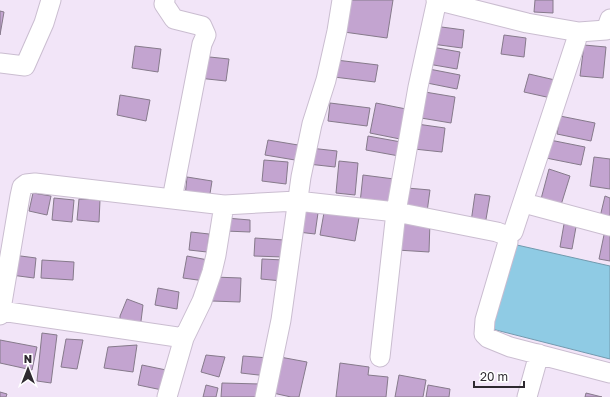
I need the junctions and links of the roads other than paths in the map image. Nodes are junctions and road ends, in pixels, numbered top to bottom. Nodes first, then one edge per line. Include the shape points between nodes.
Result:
1 (51, 0) edge
2 (165, 0) edge
3 (342, 0) edge
4 (436, 0) edge
5 (610, 19) edge
6 (579, 32) junction
7 (0, 63) edge
8 (172, 199) junction
9 (297, 201) junction
10 (524, 203) junction
11 (224, 205) junction
12 (396, 212) junction
13 (610, 226) edge
14 (513, 232) dead end
15 (1, 313) edge
16 (184, 338) junction
17 (539, 354) junction
18 (380, 357) dead end
19 (610, 373) edge
20 (168, 397) edge
21 (265, 397) edge
22 (527, 397) edge

1 - 7 street via 25,66
2 - 8 street via 164,4 174,19 202,26 206,35 202,44
3 - 9 street via 326,80 312,124
4 - 6 street via 527,23
4 - 12 street
5 - 6 street via 606,30
6 - 10 street
8 - 11 street
8 - 15 street via 36,183 26,184 22,187 20,196
9 - 11 street
9 - 12 street
9 - 21 street via 281,320
10 - 13 street
10 - 14 street
11 - 16 street via 212,272 202,301
12 - 17 street via 505,235 508,242 485,320 484,334 510,347
12 - 18 street
15 - 16 street
16 - 20 street
17 - 19 street
17 - 22 street

